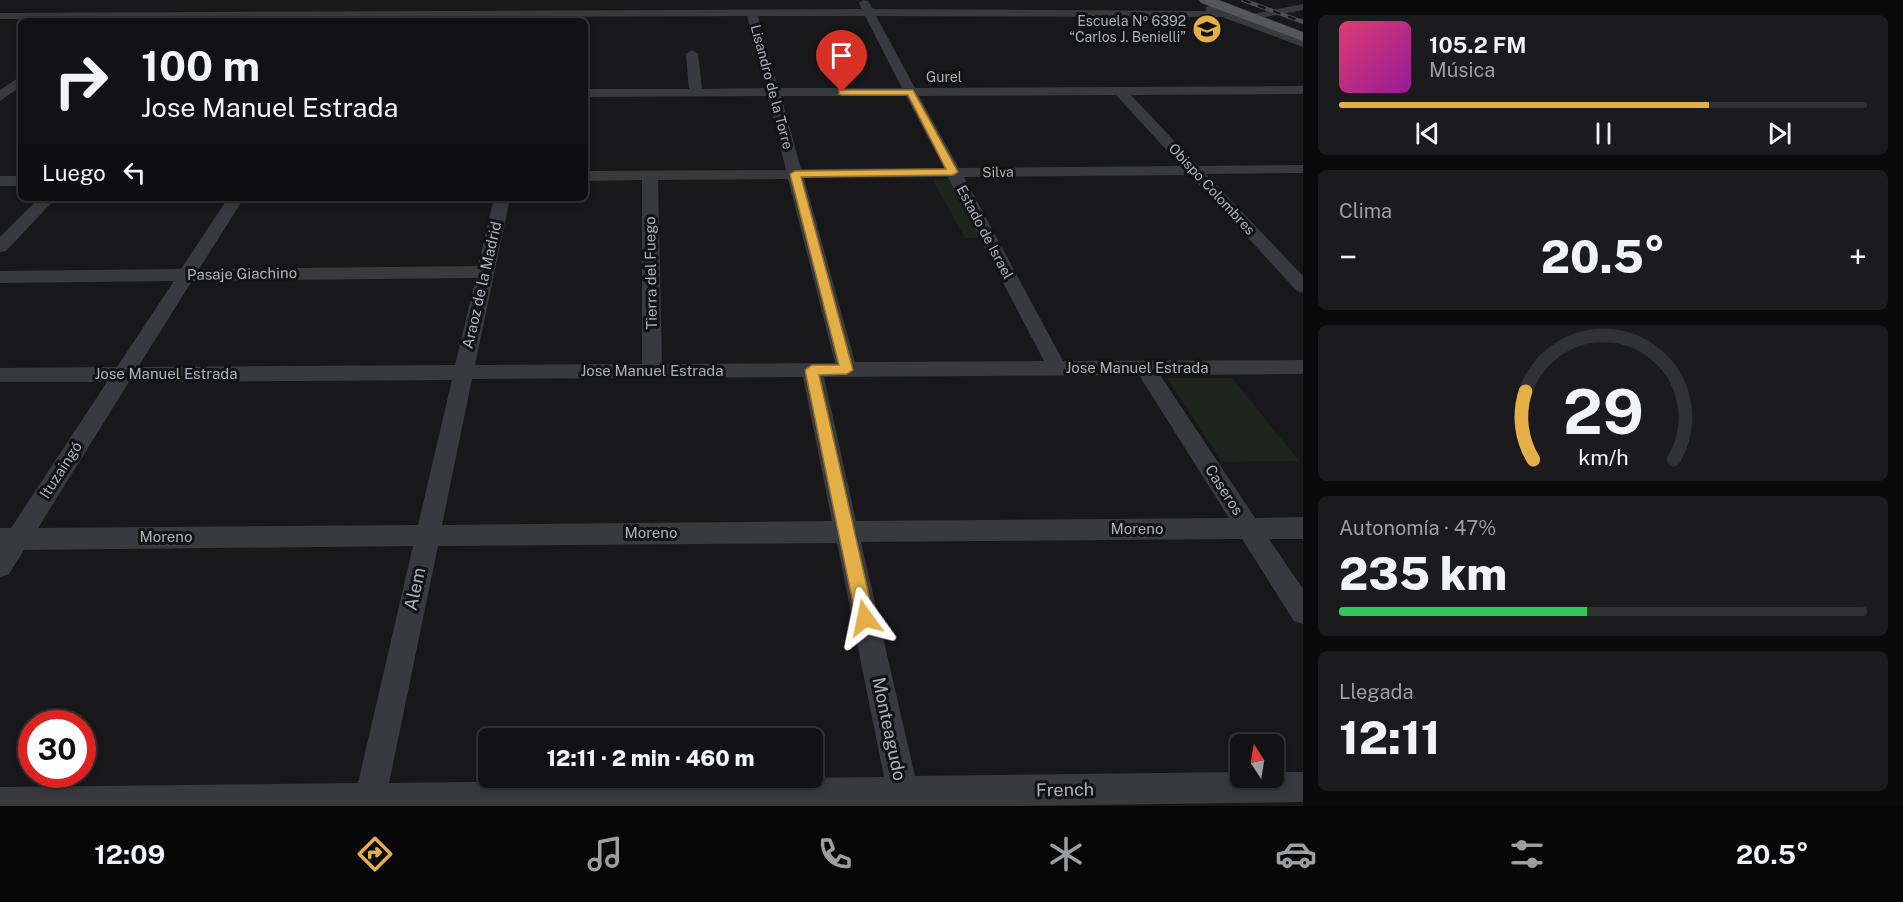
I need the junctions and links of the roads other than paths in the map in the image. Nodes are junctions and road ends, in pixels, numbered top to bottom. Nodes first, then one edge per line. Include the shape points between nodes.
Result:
1 (535, 0) edge
2 (1006, 0) edge
3 (1187, 0) edge
4 (1206, 0) edge
5 (1277, 0) edge
6 (866, 6) edge
7 (1220, 7) edge
8 (1301, 8) edge
9 (1016, 12) junction
10 (753, 13) junction
11 (0, 16) edge
12 (1256, 16) junction
13 (531, 17) edge
14 (98, 18) edge
15 (249, 18) edge
16 (327, 18) edge
17 (400, 18) edge
18 (1303, 32) edge
19 (1303, 37) edge
20 (1303, 43) edge
21 (692, 54) dead end
22 (18, 83) edge
23 (1303, 90) edge
24 (1120, 91) junction
25 (910, 92) junction
26 (588, 93) edge
27 (696, 93) junction
28 (774, 93) junction
29 (1, 96) edge
30 (18, 96) edge
31 (1303, 169) edge
32 (1194, 170) junction
33 (953, 172) junction
34 (795, 174) junction
35 (650, 175) junction
36 (588, 176) edge
37 (0, 181) edge
38 (18, 181) edge
39 (45, 201) edge
40 (234, 201) edge
41 (500, 201) edge
42 (0, 247) edge
43 (485, 272) junction
44 (186, 275) junction
45 (0, 277) edge
46 (1303, 287) edge
47 (1303, 367) edge
48 (1057, 368) junction
49 (1145, 368) junction
50 (812, 370) junction
51 (847, 370) junction
52 (652, 371) junction
53 (462, 372) junction
54 (123, 374) junction
55 (0, 375) edge
56 (1248, 528) junction
57 (1303, 528) edge
58 (846, 531) junction
59 (427, 535) junction
60 (9, 538) edge
61 (0, 566) edge
62 (1303, 612) edge
63 (1303, 787) edge
64 (904, 799) edge
65 (369, 802) edge
66 (0, 803) edge

1 - 13 street
2 - 9 street
3 - 7 street
4 - 12 main road
5 - 8 street
6 - 9 street
6 - 10 street
6 - 25 street, Estado de Israel
7 - 9 street
7 - 12 main road
7 - 20 street
8 - 12 street
10 - 13 street
10 - 28 street, Lisandro de la Torre
11 - 14 street
12 - 18 main road
12 - 19 main road
13 - 17 street
14 - 15 street
15 - 16 street
16 - 17 street
21 - 27 street
22 - 29 street
23 - 24 street, Gurel
24 - 25 street, Gurel
24 - 32 street, Obispo Colombres
25 - 28 street, Gurel
25 - 33 street, Estado de Israel
26 - 27 street, Gurel
27 - 28 street, Gurel
28 - 34 street, Lisandro de la Torre
29 - 30 street
31 - 32 street, Silva
32 - 33 street, Silva
32 - 46 street, Obispo Colombres
33 - 34 street, Silva
33 - 48 street, Estado de Israel
34 - 35 street, Silva
34 - 51 street, Lisandro de la Torre
35 - 36 street, Silva
35 - 52 street, Tierra del Fuego
37 - 38 street
39 - 42 street
40 - 44 street, Ituzaingó
41 - 43 street, Araoz de la Madrid
43 - 44 street, Pasaje Giachino
43 - 53 street, Araoz de la Madrid
44 - 45 street, Pasaje Giachino
44 - 54 street, Ituzaingó
47 - 49 street, Jose Manuel Estrada
48 - 49 street, Jose Manuel Estrada
48 - 51 street, Jose Manuel Estrada
49 - 56 street, Caseros
50 - 51 street, Jose Manuel Estrada
50 - 52 street, Jose Manuel Estrada
50 - 58 street, Monteagudo
52 - 53 street, Jose Manuel Estrada
53 - 54 street, Jose Manuel Estrada
53 - 59 street, Alem
54 - 55 street, Jose Manuel Estrada
54 - 60 street, Ituzaingó
56 - 57 street, Moreno
56 - 58 street, Moreno
56 - 62 street, Caseros
58 - 59 street, Moreno
58 - 64 street, Monteagudo
59 - 60 street, Moreno
59 - 65 street, Alem
60 - 61 street, Ituzaingó
63 - 64 street, French
64 - 65 street, French
65 - 66 street, French

